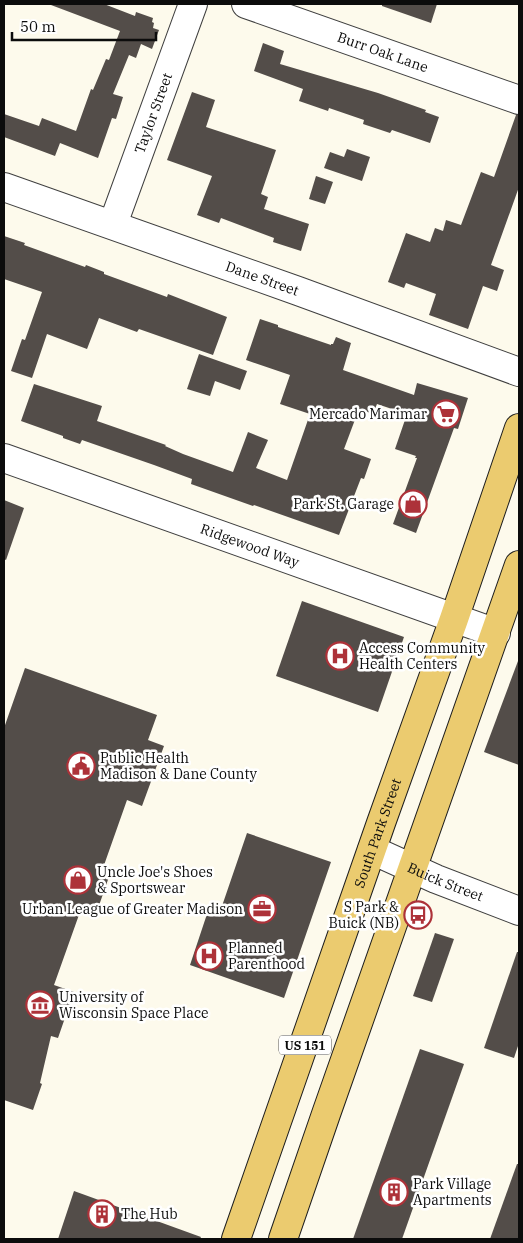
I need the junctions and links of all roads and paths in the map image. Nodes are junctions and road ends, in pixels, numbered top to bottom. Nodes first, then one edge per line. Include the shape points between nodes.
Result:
1 (193, 4) edge
2 (246, 4) edge
3 (519, 100) edge
4 (4, 187) edge
5 (113, 224) junction
6 (519, 372) edge
7 (519, 428) edge
8 (4, 458) edge
9 (519, 565) edge
10 (454, 618) junction
11 (496, 633) junction
12 (372, 850) junction
13 (412, 867) junction
14 (519, 911) edge
15 (236, 1239) edge
16 (283, 1239) edge

1 - 5 street, Taylor Street
2 - 3 street, Burr Oak Lane
4 - 5 street, Dane Street
5 - 6 street, Dane Street
7 - 10 main road, South Park Street / US 151
8 - 10 street, Ridgewood Way
9 - 11 main road, US 151
10 - 11 street, Ridgewood Way
10 - 12 main road, South Park Street / US 151
11 - 13 main road, US 151
12 - 13 street, Buick Street
12 - 15 main road, South Park Street / US 151
13 - 14 street, Buick Street
13 - 16 main road, US 151

